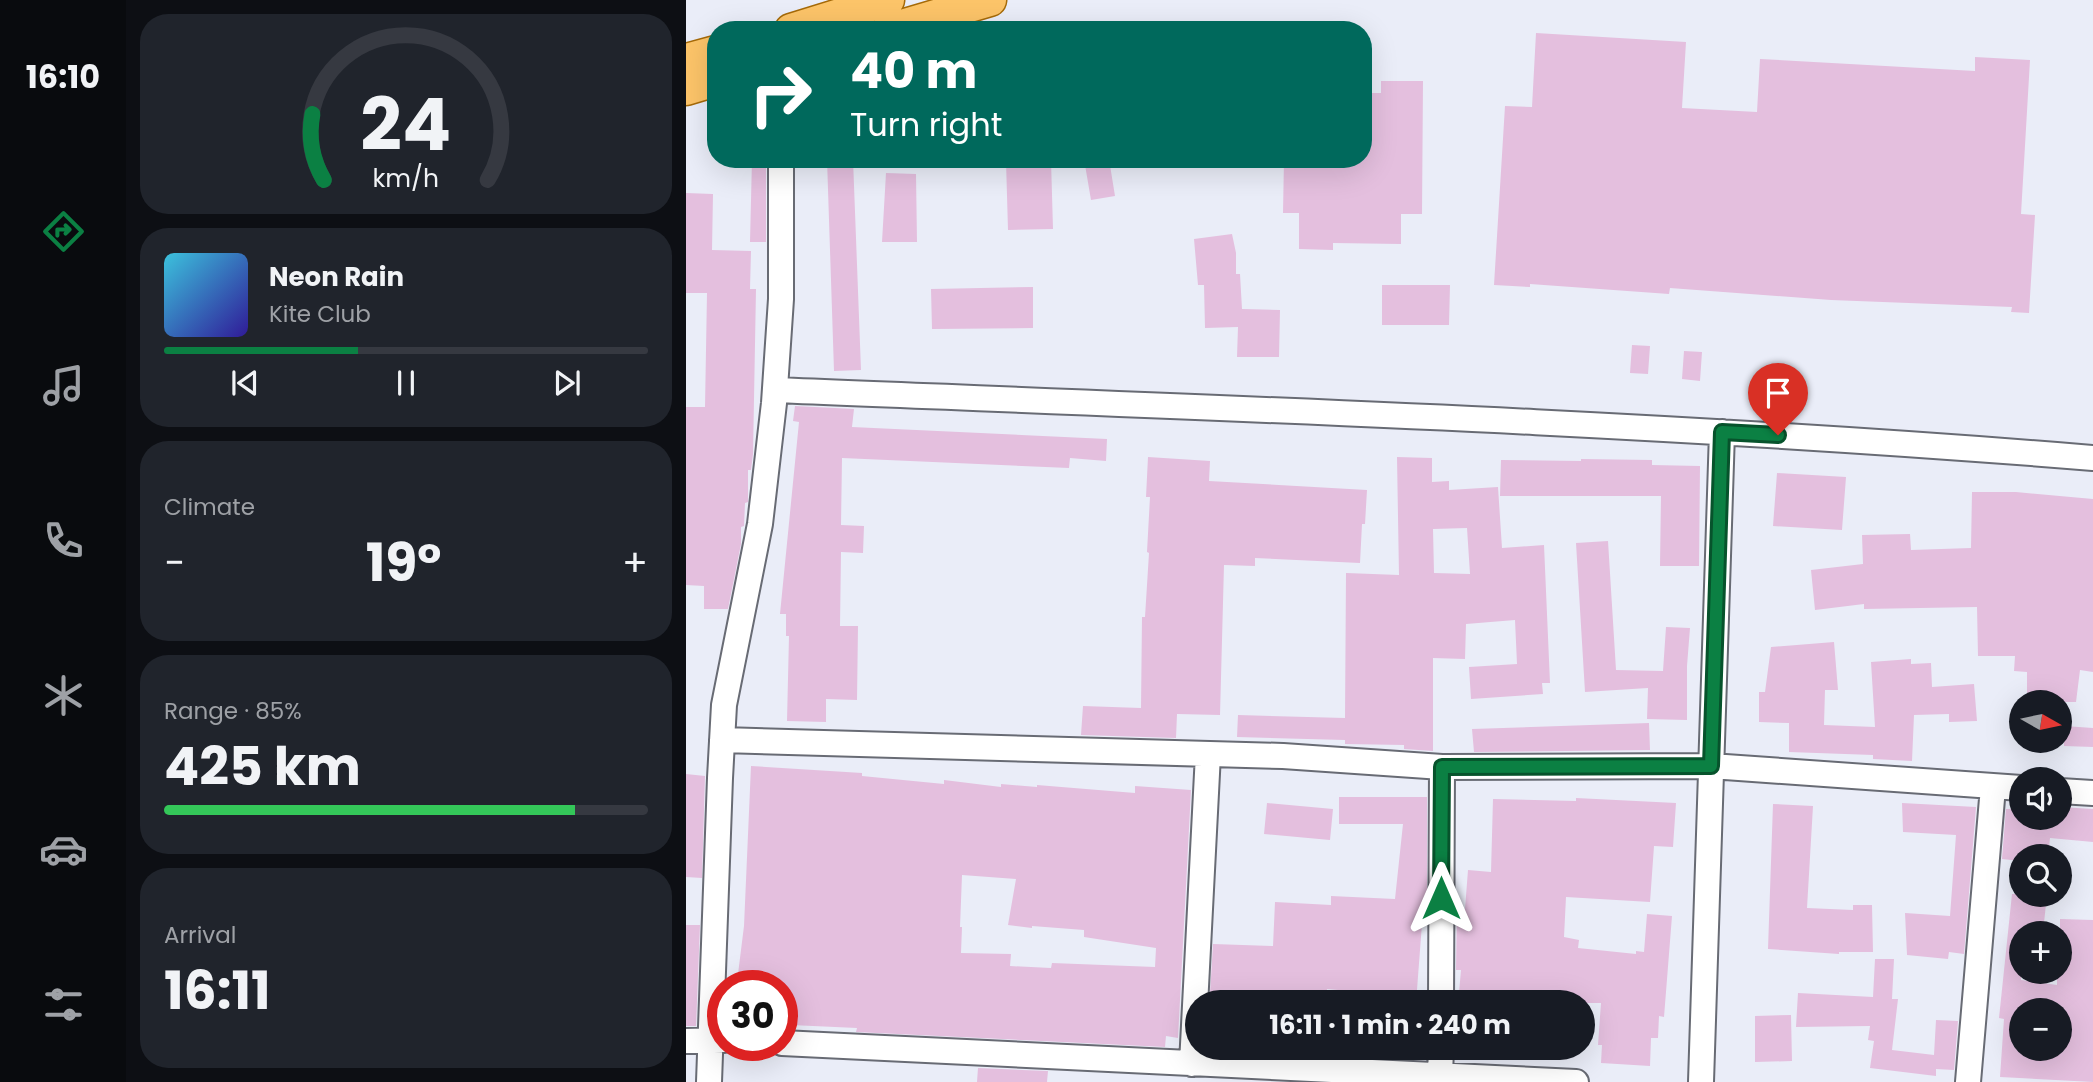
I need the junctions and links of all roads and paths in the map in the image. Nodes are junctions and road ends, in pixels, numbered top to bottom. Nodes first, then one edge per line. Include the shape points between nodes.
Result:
1 (888, 0) edge
2 (990, 0) edge
3 (820, 21) edge
4 (919, 21) edge
5 (707, 54) edge
6 (686, 60) edge
7 (707, 83) edge
8 (686, 89) edge
9 (781, 168) edge
10 (775, 390) junction
11 (1722, 432) junction
12 (2093, 458) edge
13 (722, 740) junction
14 (1208, 754) junction
15 (1711, 766) junction
16 (1442, 767) junction
17 (1993, 786) junction
18 (2009, 787) edge
19 (2072, 792) edge
20 (2093, 793) edge
21 (718, 970) edge
22 (1441, 990) edge
23 (707, 1040) edge
24 (686, 1041) edge
25 (798, 1044) edge
26 (1441, 1060) edge
27 (713, 1061) edge
28 (1192, 1064) junction
29 (1440, 1076) junction
30 (709, 1082) edge
31 (1576, 1082) edge
32 (1701, 1082) edge
33 (1968, 1082) edge

1 - 3 main road
2 - 4 main road
5 - 6 main road
7 - 8 main road
9 - 10 street via 781,299
10 - 11 street
10 - 13 street via 760,524 724,705
11 - 12 street
11 - 15 street
13 - 14 street
13 - 21 street
14 - 16 street
14 - 28 street
15 - 16 street
15 - 17 street
15 - 32 street
16 - 22 street
17 - 18 street
17 - 33 street
19 - 20 street
23 - 24 street
25 - 28 street
26 - 29 street
27 - 30 street
28 - 29 street
29 - 31 street

